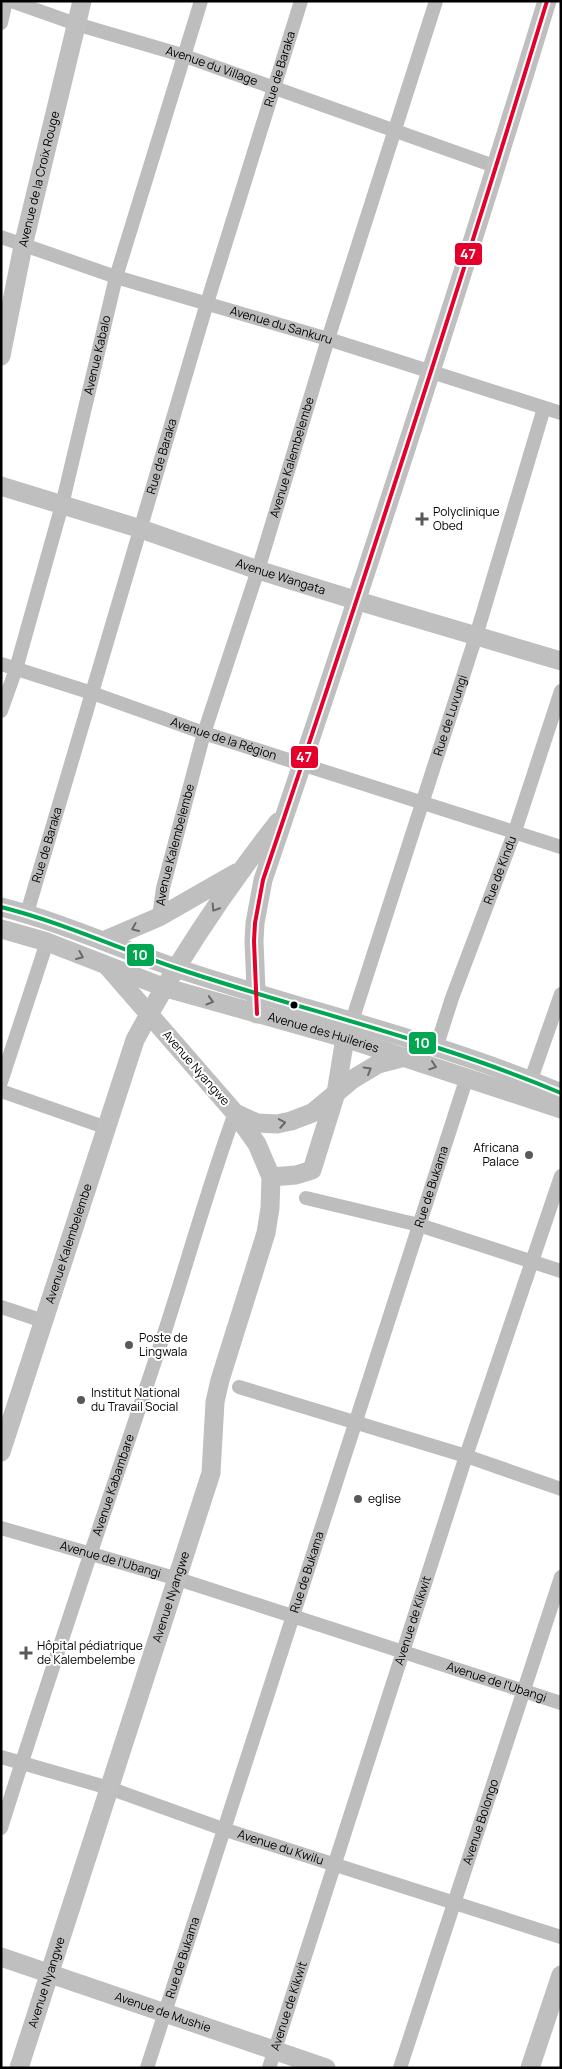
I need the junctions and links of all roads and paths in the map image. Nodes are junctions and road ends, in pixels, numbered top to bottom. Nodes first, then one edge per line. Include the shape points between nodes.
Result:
1 (6, 1) edge
2 (11, 1) edge
3 (82, 1) edge
4 (201, 1) edge
5 (301, 1) edge
6 (436, 1) edge
7 (547, 1) edge
8 (1, 24) edge
9 (76, 24) junction
10 (182, 55) junction
11 (273, 89) junction
12 (394, 129) junction
13 (496, 167) junction
14 (1, 237) edge
15 (23, 246) junction
16 (116, 277) junction
17 (208, 303) junction
18 (328, 339) junction
19 (1, 356) edge
20 (431, 371) junction
21 (544, 408) junction
22 (561, 413) edge
23 (1, 486) edge
24 (62, 505) junction
25 (141, 529) junction
26 (258, 570) junction
27 (358, 601) junction
28 (476, 636) junction
29 (561, 660) edge
30 (1, 664) edge
31 (16, 669) junction
32 (561, 691) edge
33 (92, 692) junction
34 (1, 711) edge
35 (204, 733) junction
36 (304, 764) junction
37 (423, 804) junction
38 (286, 812) junction
39 (515, 831) junction
40 (561, 847) edge
41 (239, 871) junction
42 (1, 907) edge
43 (27, 913) junction
44 (159, 917) junction
45 (1, 928) edge
46 (103, 941) junction
47 (47, 942) junction
48 (108, 967) junction
49 (176, 968) junction
50 (163, 987) junction
51 (256, 992) junction
52 (561, 994) edge
53 (149, 1014) junction
54 (257, 1014) junction
55 (348, 1030) junction
56 (436, 1048) junction
57 (406, 1057) junction
58 (467, 1077) junction
59 (1, 1082) edge
60 (528, 1088) junction
61 (1, 1091) edge
62 (336, 1093) junction
63 (561, 1093) edge
64 (561, 1109) edge
65 (235, 1113) junction
66 (107, 1128) junction
67 (561, 1176) edge
68 (271, 1177) junction
69 (306, 1198) dead end
70 (419, 1225) junction
71 (531, 1261) junction
72 (561, 1271) edge
73 (1, 1308) edge
74 (43, 1321) junction
75 (239, 1387) dead end
76 (354, 1423) junction
77 (1, 1452) edge
78 (466, 1456) junction
79 (561, 1489) edge
80 (1, 1528) edge
81 (89, 1554) junction
82 (561, 1577) edge
83 (178, 1579) junction
84 (294, 1616) junction
85 (403, 1653) junction
86 (524, 1692) junction
87 (561, 1703) edge
88 (1, 1757) edge
89 (22, 1763) junction
90 (109, 1788) junction
91 (1, 1828) edge
92 (223, 1828) junction
93 (333, 1864) junction
94 (455, 1903) junction
95 (561, 1937) edge
96 (1, 1957) edge
97 (50, 1973) junction
98 (561, 1975) edge
99 (165, 2012) junction
100 (272, 2059) edge
101 (20, 2068) edge
102 (147, 2068) edge
103 (326, 2068) edge
104 (400, 2068) edge
105 (530, 2068) edge

1 - 8 street
2 - 9 street, Avenue du Village
3 - 9 main road, Avenue de la Croix Rouge
4 - 10 street, Avenue Kabalo
5 - 11 street, Rue de Baraka
6 - 12 street, Avenue Kalembelembe
7 - 13 main road
9 - 10 street, Avenue du Village
9 - 15 main road, Avenue de la Croix Rouge
10 - 11 street, Avenue du Village
10 - 16 street, Avenue Kabalo
11 - 12 street, Avenue du Village
11 - 17 street, Rue de Baraka
12 - 13 street, Avenue du Village
12 - 18 street, Avenue Kalembelembe
13 - 20 main road
14 - 15 street, Avenue du Sankuru
15 - 16 street, Avenue du Sankuru
15 - 19 main road, Avenue de la Croix Rouge
16 - 17 street, Avenue du Sankuru
16 - 24 street, Avenue Kabalo
17 - 18 street, Avenue du Sankuru
17 - 25 street, Rue de Baraka
18 - 20 street, Avenue du Sankuru
18 - 26 street, Avenue Kalembelembe
20 - 21 street, Avenue du Sankuru
20 - 27 main road
21 - 22 street, Avenue du Sankuru
21 - 28 street, Rue de Luvungi
23 - 24 main road, Avenue Wangata
24 - 25 main road, Avenue Wangata
24 - 31 street, Avenue Kabalo
25 - 26 main road, Avenue Wangata
25 - 33 street, Rue de Baraka
26 - 27 main road, Avenue Wangata
26 - 35 street, Avenue Kalembelembe
27 - 28 main road, Avenue Wangata
27 - 36 main road
28 - 29 main road, Avenue Wangata
28 - 37 street, Rue de Luvungi
30 - 31 street, Avenue de la Région
31 - 33 street, Avenue de la Région
31 - 34 street, Avenue Kabalo
32 - 39 street, Rue de Kindu
33 - 35 street, Avenue de la Région
33 - 43 street, Rue de Baraka
35 - 36 street, Avenue de la Région
35 - 44 street, Avenue Kalembelembe via 163,888
36 - 37 street, Avenue de la Région
36 - 38 main road
37 - 39 street, Avenue de la Région
37 - 55 street, Rue de Luvungi
38 - 41 main road, Avenue Kalembelembe
38 - 51 main road via 263,880 255,923
39 - 40 street, Avenue de la Région
39 - 56 street, Rue de Kindu
41 - 44 main road
41 -> 49 main road, Avenue Kalembelembe
42 - 43 main road, Avenue des Huileries
43 - 46 main road, Avenue des Huileries
44 -> 46 main road
45 - 47 main road, Avenue des Huileries
46 - 49 main road, Avenue des Huileries
47 -> 48 main road, Avenue des Huileries
47 - 59 street
48 - 50 main road, Avenue des Huileries
48 - 53 main road, Avenue Nyangwe
49 - 50 main road, Avenue Kalembelembe
49 - 51 main road, Avenue des Huileries
50 - 53 main road, Avenue Kalembelembe
50 -> 54 main road, Avenue des Huileries
51 - 54 main road
51 - 55 main road, Avenue des Huileries
52 - 60 street
53 - 65 main road, Avenue Nyangwe
53 - 66 main road, Avenue Kalembelembe via 135,1040
54 - 55 main road, Avenue des Huileries
55 - 56 main road, Avenue des Huileries
55 - 57 main road, Avenue des Huileries
55 - 62 main road
56 - 60 main road, Avenue des Huileries
57 -> 58 main road, Avenue des Huileries
62 -> 57 main road via 353,1078 378,1064
58 - 60 main road, Avenue des Huileries
58 - 70 street, Rue de Bukama
60 - 63 main road, Avenue des Huileries
60 - 64 main road, Avenue des Huileries
61 - 66 street
65 -> 62 main road via 257,1124 277,1124 312,1113
62 - 68 main road via 312,1170
65 - 68 main road, Avenue Nyangwe via 257,1144
65 - 81 street, Avenue Kabambare via 215,1167 156,1360
66 - 74 main road, Avenue Kalembelembe
67 - 71 street, Avenue de Kikwit
68 - 83 main road, Avenue Nyangwe via 266,1233 215,1402 211,1474
69 - 70 street
70 - 71 street
70 - 76 street, Rue de Bukama
71 - 72 street
71 - 78 street, Avenue de Kikwit
73 - 74 street
74 - 77 main road, Avenue Kalembelembe
75 - 76 street
76 - 78 street
76 - 84 street, Rue de Bukama
78 - 79 street
78 - 85 street, Avenue de Kikwit
80 - 81 street, Avenue de l'Ubangi
81 - 83 street, Avenue de l'Ubangi
81 - 89 street, Avenue Kabambare
82 - 86 street, Avenue Bolongo
83 - 84 street, Avenue de l'Ubangi
83 - 90 main road, Avenue Nyangwe
84 - 85 street, Avenue de l'Ubangi
84 - 92 street, Rue de Bukama
85 - 86 street, Avenue de l'Ubangi
85 - 93 street, Avenue de Kikwit
86 - 87 street, Avenue de l'Ubangi
86 - 94 street, Avenue Bolongo
88 - 89 street, Avenue du Kwilu
89 - 90 street, Avenue du Kwilu
89 - 91 street, Avenue Kabambare
90 - 92 street, Avenue du Kwilu
90 - 97 main road, Avenue Nyangwe
92 - 93 street, Avenue du Kwilu
92 - 99 street, Rue de Bukama
93 - 94 street, Avenue du Kwilu
93 - 100 street, Avenue de Kikwit
94 - 95 street, Avenue du Kwilu
94 - 104 street, Avenue Bolongo
96 - 97 main road, Avenue de Mushie
97 - 99 main road, Avenue de Mushie
97 - 101 main road, Avenue Nyangwe
98 - 105 main road
99 - 100 main road, Avenue de Mushie
99 - 102 street, Rue de Bukama
100 - 103 main road, Avenue de Mushie

